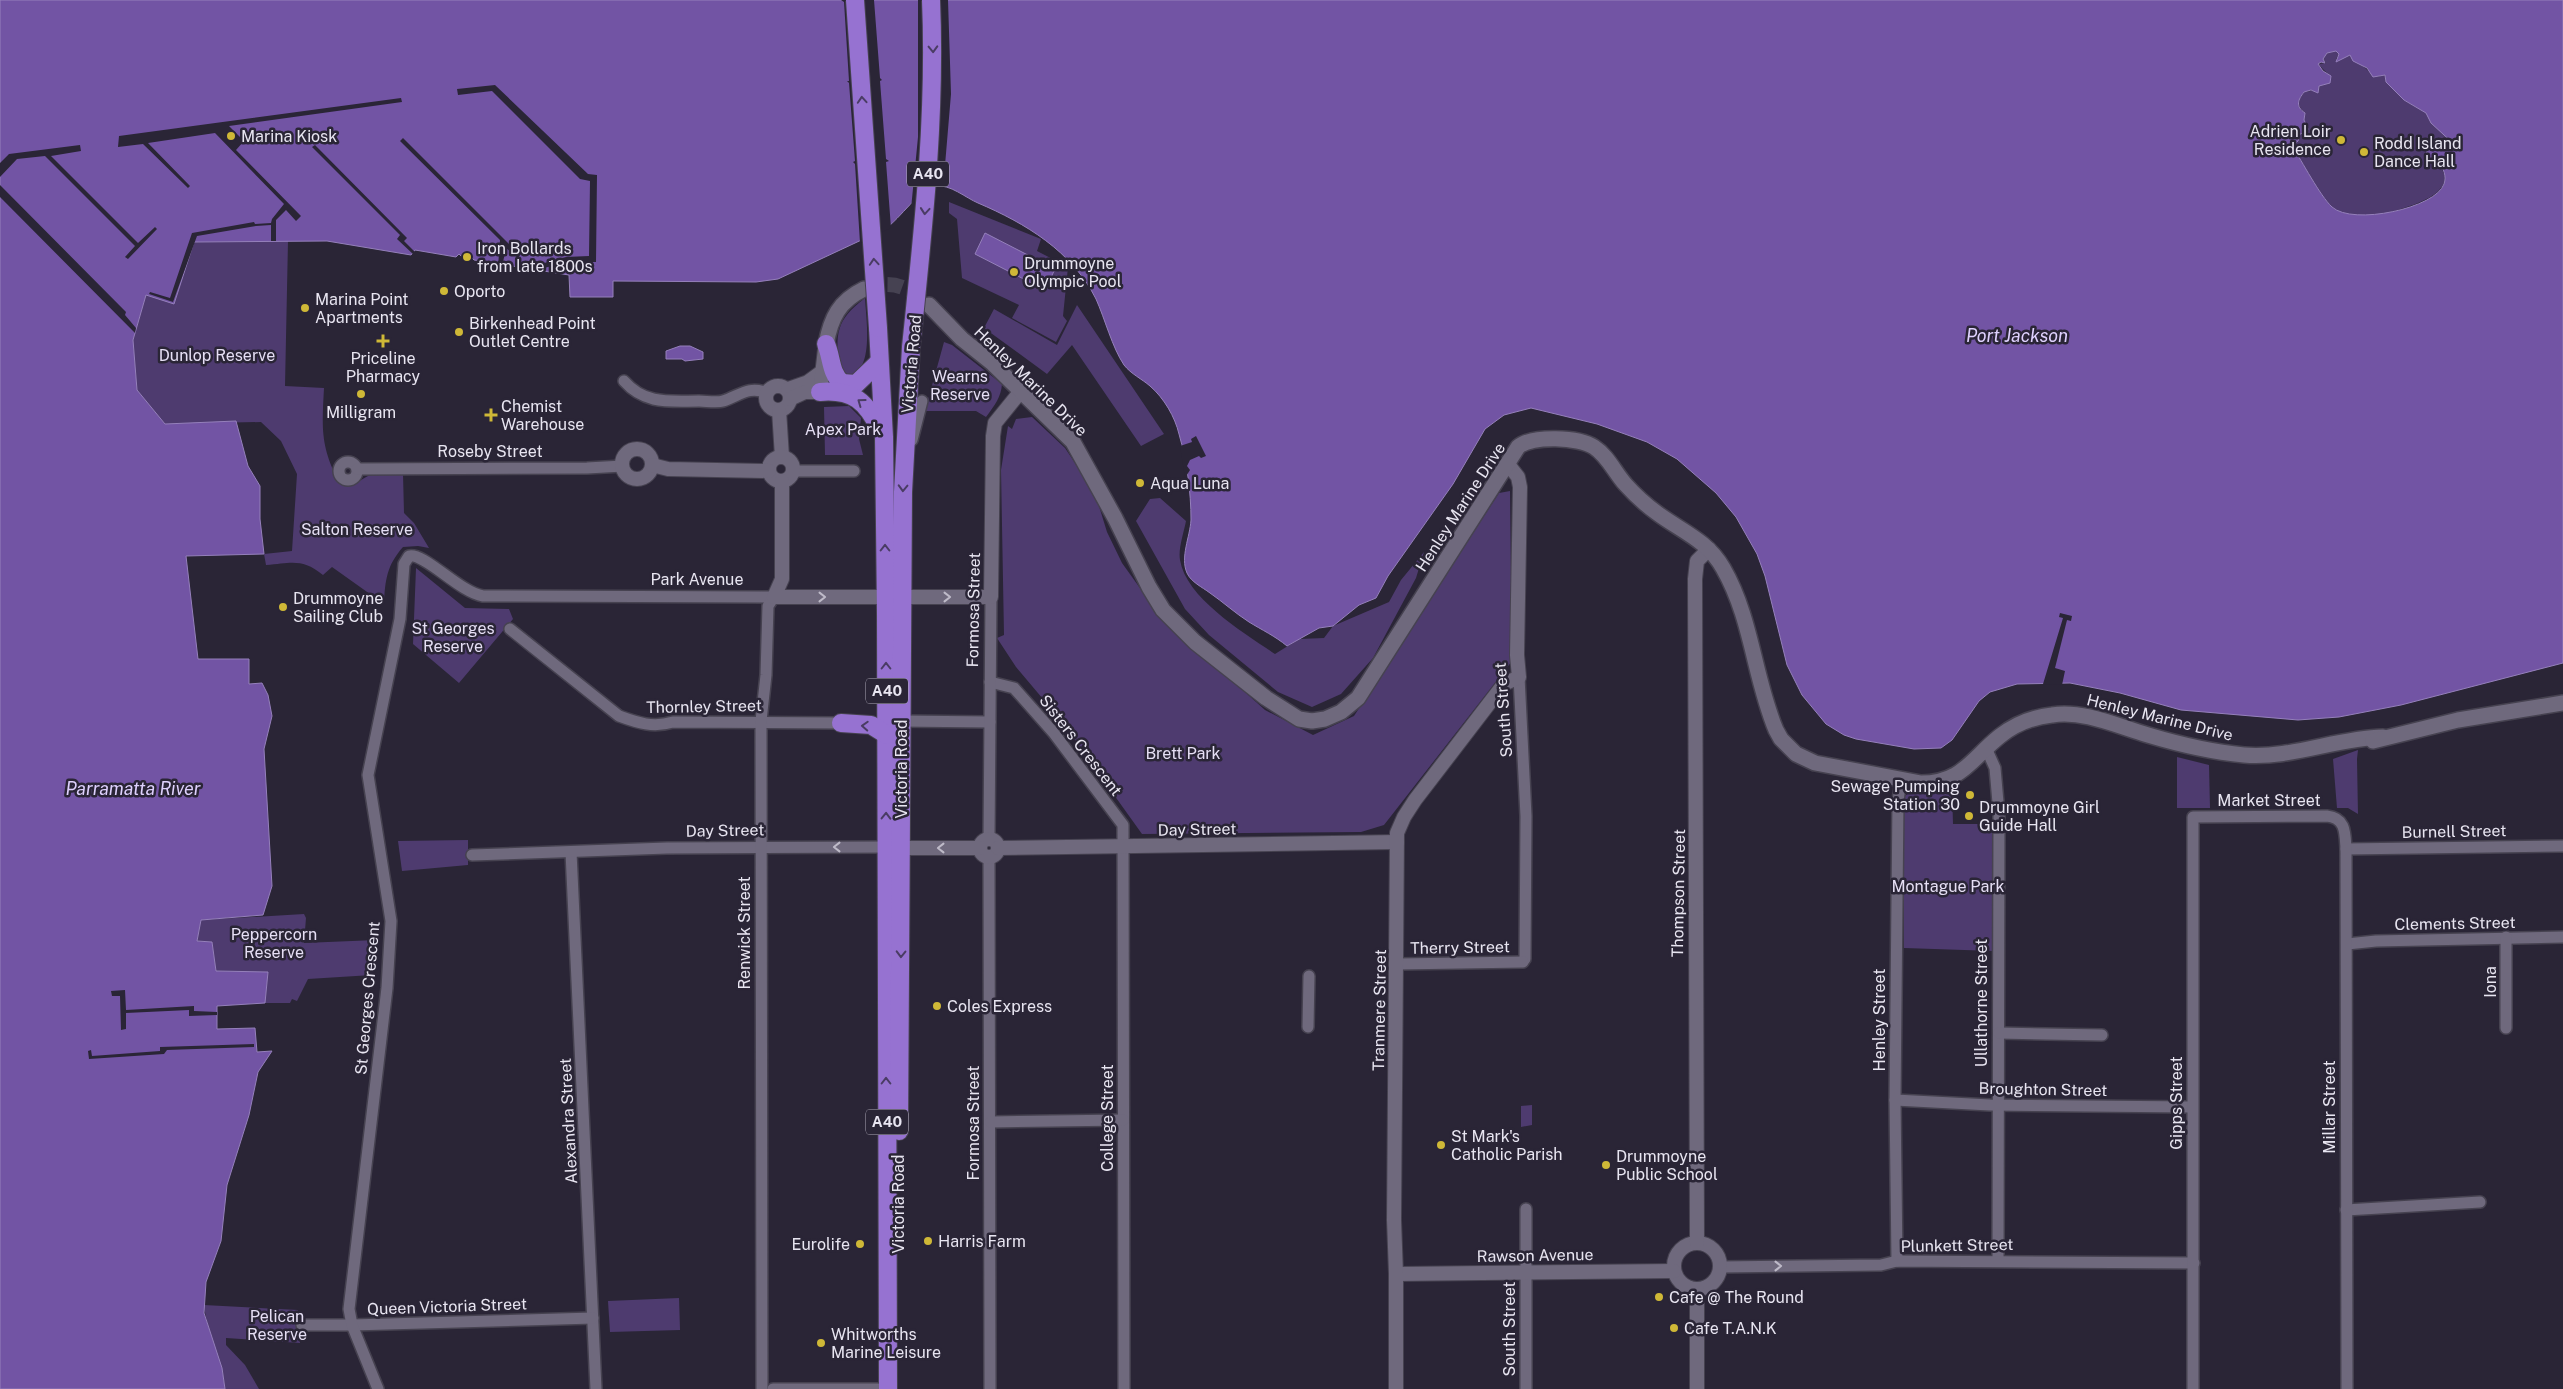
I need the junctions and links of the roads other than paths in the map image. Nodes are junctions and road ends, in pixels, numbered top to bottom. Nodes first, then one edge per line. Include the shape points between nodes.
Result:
1 (855, 0) edge
2 (931, 0) edge
3 (864, 289) tunnel mouth
4 (929, 305) tunnel mouth
5 (826, 344) junction
6 (879, 362) junction
7 (823, 370) junction
8 (624, 381) dead end
9 (1021, 391) junction
10 (820, 392) junction
11 (767, 393) junction
12 (789, 394) junction
13 (922, 401) dead end
14 (779, 410) junction
15 (884, 437) junction
16 (911, 441) dead end
17 (782, 457) junction
18 (1507, 463) junction
19 (652, 465) junction
20 (623, 466) junction
21 (357, 470) dead end
22 (854, 470) dead end
23 (769, 471) junction
24 (793, 471) junction
25 (782, 481) junction
26 (1709, 549) junction
27 (415, 555) joint
28 (774, 597) junction
29 (894, 597) junction
30 (991, 597) junction
31 (510, 629) dead end
32 (1519, 677) junction
33 (990, 682) junction
34 (2563, 703) edge
35 (761, 721) junction
36 (902, 721) junction
37 (990, 722) junction
38 (841, 723) joint
39 (887, 735) junction
40 (1986, 748) junction
41 (1901, 779) junction
42 (2193, 817) joint
43 (2343, 825) joint
44 (1397, 842) junction
45 (2563, 846) edge
46 (760, 847) junction
47 (1125, 847) junction
48 (894, 848) junction
49 (989, 848) junction
50 (2346, 848) junction
51 (571, 852) junction
52 (472, 855) dead end
53 (2563, 936) edge
54 (2506, 937) junction
55 (2347, 944) junction
56 (1524, 961) joint
57 (1398, 964) junction
58 (1309, 976) dead end
59 (1308, 1027) dead end
60 (2506, 1028) dead end
61 (1998, 1033) junction
62 (2102, 1035) dead end
63 (1895, 1100) junction
64 (1997, 1104) junction
65 (2192, 1107) junction
66 (1123, 1120) junction
67 (991, 1122) junction
68 (2480, 1202) dead end
69 (1526, 1210) dead end
70 (2346, 1210) junction
71 (1697, 1242) junction
72 (1998, 1260) junction
73 (1897, 1261) junction
74 (2194, 1263) junction
75 (1724, 1267) junction
76 (1674, 1271) junction
77 (1526, 1272) junction
78 (1396, 1274) junction
79 (1696, 1289) junction
80 (593, 1318) junction
81 (302, 1325) dead end
82 (352, 1325) junction
83 (378, 1389) edge
84 (596, 1389) edge
85 (762, 1389) edge
86 (773, 1389) edge
87 (878, 1389) edge
88 (888, 1389) edge
89 (898, 1389) edge
90 (990, 1389) edge
91 (1124, 1389) edge
92 (1396, 1389) edge
93 (1526, 1389) edge
94 (1697, 1389) edge
95 (2193, 1389) edge
96 (2347, 1389) edge

6 -> 1 highway, Victoria Road / A40, bridge
2 -> 29 highway, Victoria Road / A40, bridge via 931,143 911,347
3 - 5 main road via 837,310 831,320
4 - 9 main road, Henley Marine Drive
5 - 6 highway via 833,371 842,383 856,384
5 - 7 street
6 - 15 highway, Victoria Road / A40
7 - 10 street
7 - 12 street
8 - 11 street via 642,396 657,402 723,401 746,391
9 - 18 main road, Henley Marine Drive via 1078,449 1149,587 1174,621 1195,642 1286,712 1312,721 1334,716 1358,698
9 - 30 street, Formosa Street via 995,423 993,436
10 - 12 street
15 -> 10 highway via 864,403 843,393
11 - 12 street via 776,386
11 - 14 street via 766,400 770,406
12 - 14 street via 788,405
13 - 16 street
14 - 17 street
29 -> 15 highway, Victoria Road / A40
17 - 23 street via 772,461
17 - 24 street via 792,463
18 - 26 main road, Henley Marine Drive via 1518,447 1530,440 1570,440 1588,445 1606,458 1624,483 1656,512 1698,538
18 - 32 street, South Street via 1518,477 1520,487
19 - 20 street via 648,474 640,478 631,477
19 - 20 street via 649,456 636,450 628,453
19 - 23 street via 668,469
20 - 21 street, Roseby Street
22 - 24 street
23 - 25 street via 775,480
24 - 25 street
25 - 28 street, Renwick Street via 782,579
26 - 41 main road, Henley Marine Drive via 1724,568 1732,587 1772,720 1781,739 1796,754 1815,763
26 - 71 street, Thompson Street via 1697,561 1695,579
27 - 28 street, Park Avenue via 460,588 483,596
27 - 82 street, St Georges Crescent via 409,556 404,564 400,619 368,775 391,921 387,996 349,1309
28 -> 29 street, Park Avenue
28 - 35 street, Renwick Street via 768,606
29 -> 30 street, Park Avenue
29 - 36 highway, Victoria Road / A40
39 -> 29 highway, Victoria Road / A40
30 - 33 street, Formosa Street
31 - 35 street, Thornley Street via 619,716 638,723 660,726 673,722
32 - 44 street, Tranmere Street via 1504,684 1415,800 1398,827
32 - 56 street, South Street via 1526,816
33 - 37 street, Formosa Street
33 - 47 street, Sisters Crescent via 1014,688 1053,732 1123,825
34 - 40 main road, Henley Marine Drive via 2458,720 2328,752 2231,754 2069,713 2022,722
35 - 38 street, Thornley Street
35 - 46 street, Renwick Street
36 - 37 street
36 - 48 highway, Victoria Road / A40
37 - 49 street, Formosa Street
39 -> 38 highway via 871,725
48 -> 39 highway, Victoria Road / A40
40 - 41 main road, Henley Marine Drive via 1965,769 1945,781 1921,783
40 - 61 street, Ullathorne Street via 1995,768 1998,814
41 - 63 street, Henley Street via 1898,801
42 - 43 street, Market Street via 2327,816
42 - 65 street, Gipps Street
43 - 50 street, Millar Street
44 - 47 street, Day Street
44 - 57 street, Tranmere Street
45 - 50 street, Burnell Street
48 -> 46 street, Day Street
46 - 51 street, Day Street
46 - 85 street, Renwick Street
47 - 49 street, Day Street
47 - 66 street, College Street
49 -> 48 street, Day Street
88 -> 48 highway, Victoria Road / A40
48 -> 89 highway, Victoria Road / A40
49 - 67 street, Formosa Street
50 - 55 street, Millar Street
51 - 52 street, Day Street
51 - 80 street, Alexandra Street
53 - 54 street, Clements Street
54 - 55 street, Clements Street
54 - 60 street, Iona
55 - 70 street, Millar Street
56 - 57 street, Therry Street
57 - 78 street, Tranmere Street
58 - 59 street
61 - 62 street
61 - 64 street, Ullathorne Street
63 - 64 street, Broughton Street
63 - 73 street, Henley Street
64 - 65 street, Broughton Street
64 - 72 street, Ullathorne Street
65 - 74 street, Gipps Street
66 - 67 street
66 - 91 street, College Street
67 - 90 street, Formosa Street
68 - 70 street
69 - 77 street, South Street
70 - 96 street, Millar Street
71 - 75 street via 1716,1253
71 - 76 street via 1678,1251
72 - 73 street, Plunkett Street
72 - 74 street, Plunkett Street
75 -> 73 street, Plunkett Street via 1881,1265
74 - 95 street, Gipps Street
75 - 79 street via 1710,1285
76 - 77 street, Rawson Avenue
76 - 79 street via 1682,1284
77 - 78 street, Rawson Avenue
77 - 93 street, South Street
78 - 92 street, Tranmere Street
79 - 94 street
80 - 82 street, Queen Victoria Street
80 - 84 street, Alexandra Street
81 - 82 street, Queen Victoria Street
82 - 83 street, St Georges Crescent
86 - 87 street

